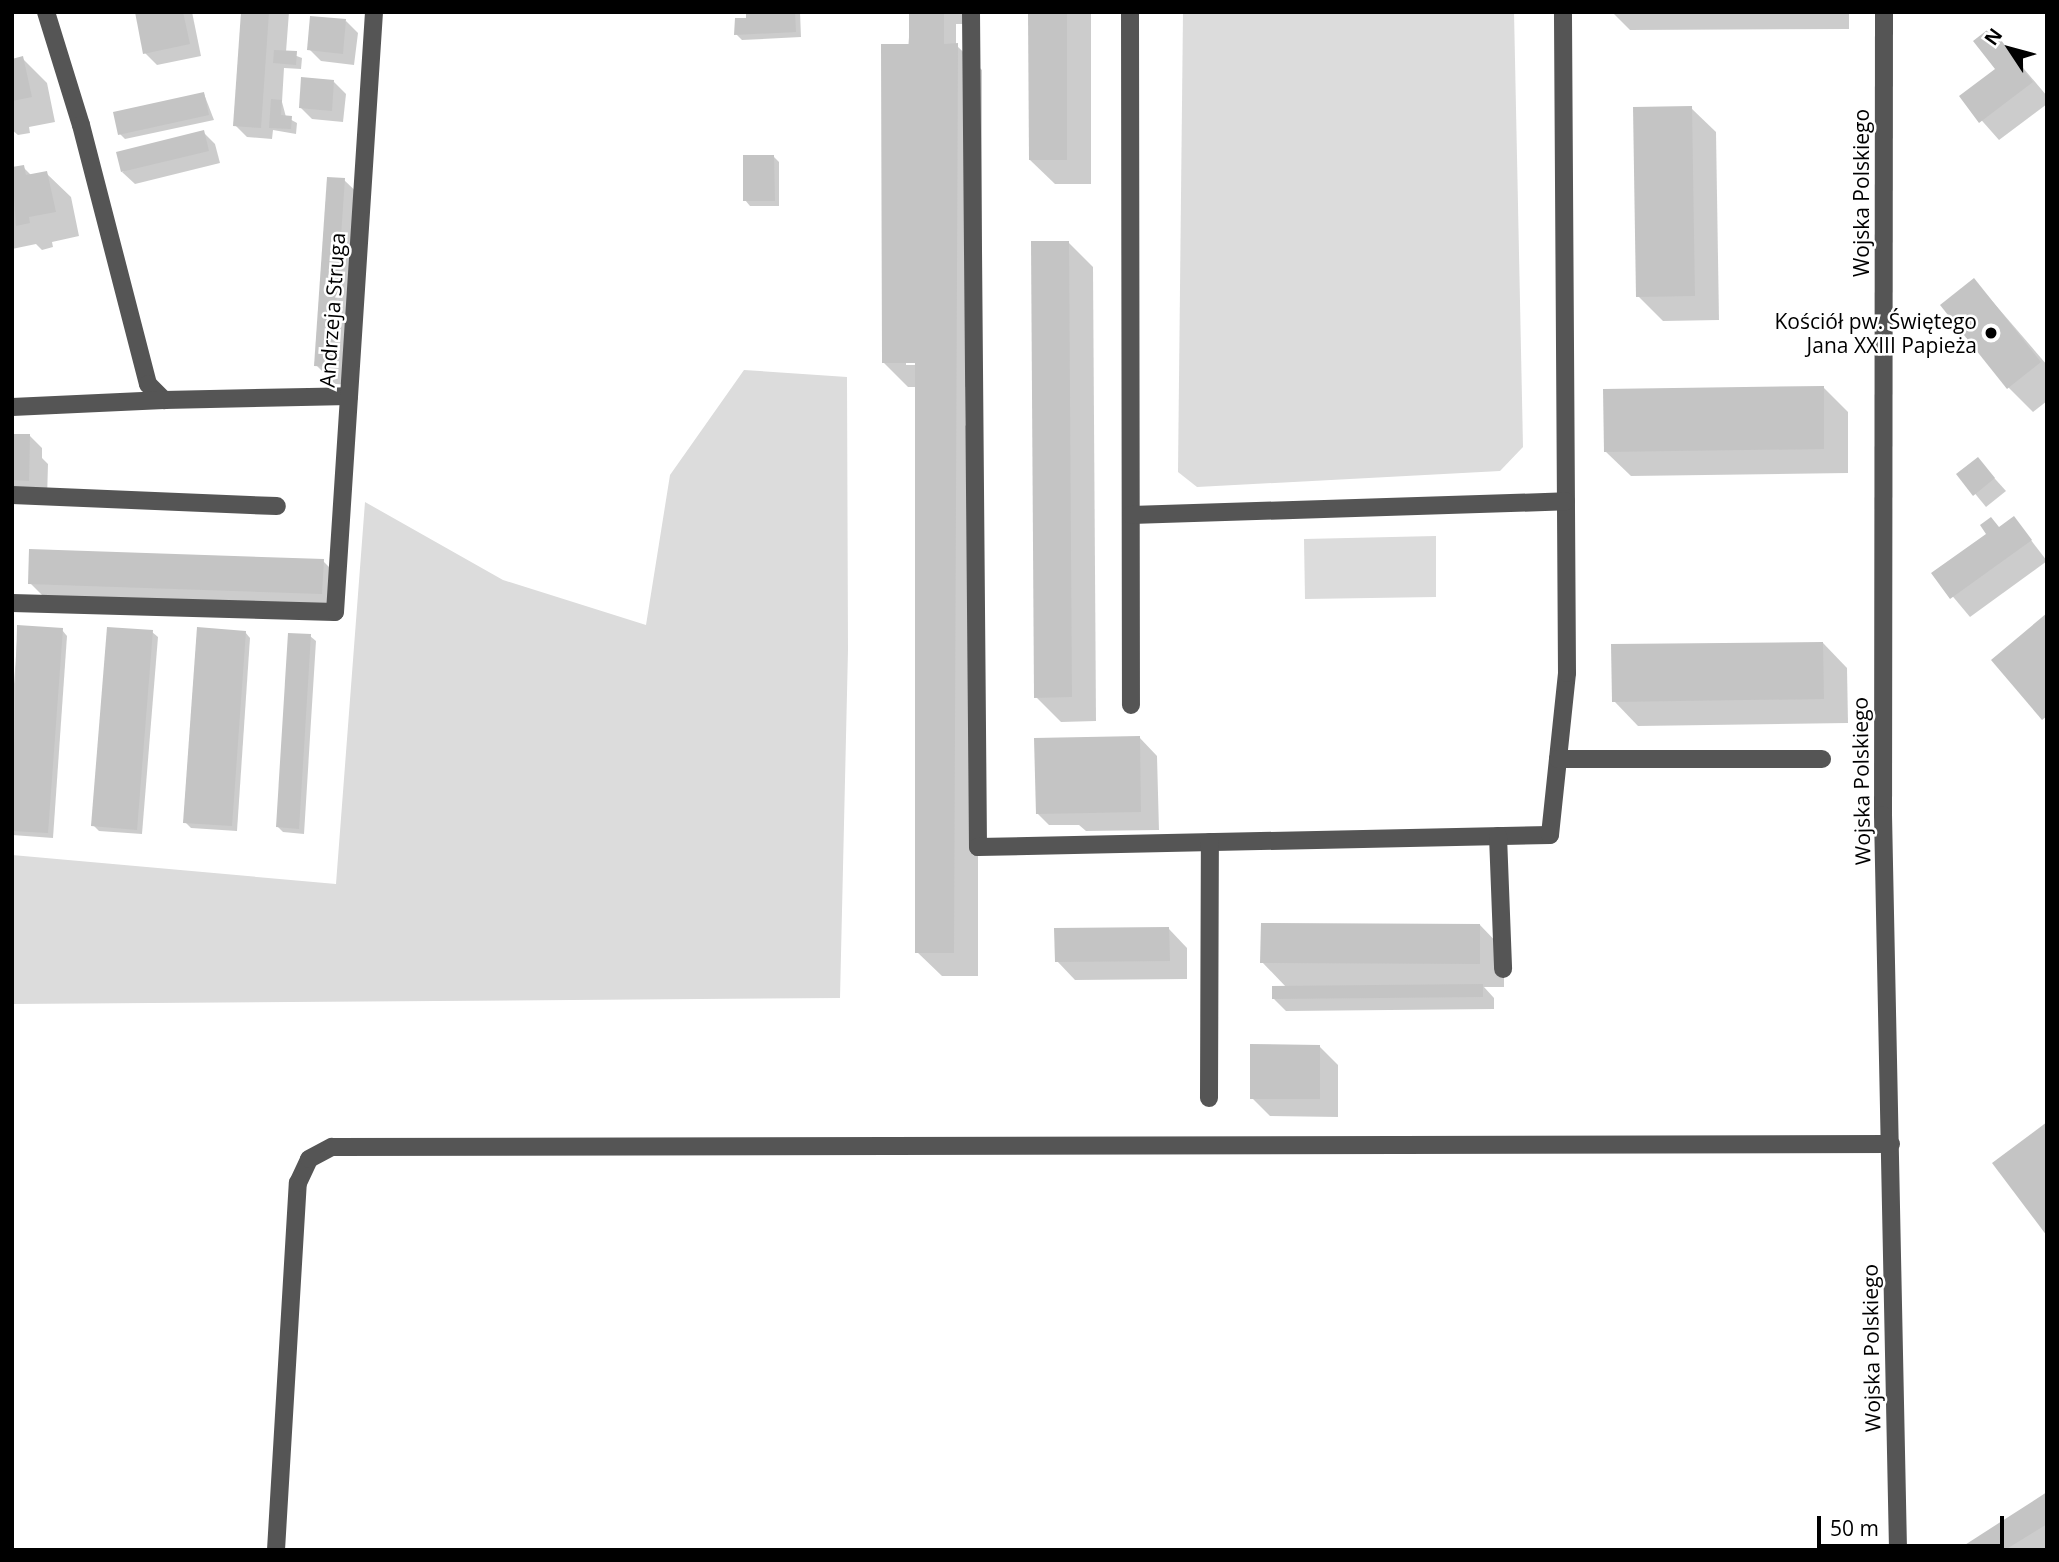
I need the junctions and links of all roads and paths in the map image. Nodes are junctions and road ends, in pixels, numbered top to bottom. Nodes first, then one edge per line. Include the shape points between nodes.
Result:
1 (46, 12) edge
2 (374, 12) edge
3 (971, 12) edge
4 (1130, 12) edge
5 (1563, 12) edge
6 (1884, 12) edge
7 (349, 396) junction
8 (164, 400) junction
9 (12, 407) edge
10 (12, 495) edge
11 (1566, 501) junction
12 (277, 506) dead end
13 (1131, 515) junction
14 (12, 603) edge
15 (1131, 705) dead end
16 (1558, 759) junction
17 (1822, 760) dead end
18 (1498, 836) junction
19 (1210, 842) junction
20 (1503, 969) dead end
21 (1209, 1098) dead end
22 (1891, 1144) junction
23 (276, 1550) edge
24 (1898, 1550) edge

1 - 8 street via 81,125 148,384
2 - 7 street, Andrzeja Struga
3 - 19 street via 978,847
4 - 13 street
5 - 11 street
6 - 22 street, Wojska Polskiego via 1883,815
7 - 8 street
7 - 14 street, Andrzeja Struga via 335,611
8 - 9 street
10 - 12 street
11 - 13 street
11 - 16 street via 1567,673
13 - 15 street
16 - 17 street
16 - 18 street via 1550,835
18 - 19 street
18 - 20 street
19 - 21 street
22 - 23 street via 332,1147 309,1159 298,1183
22 - 24 street, Wojska Polskiego

